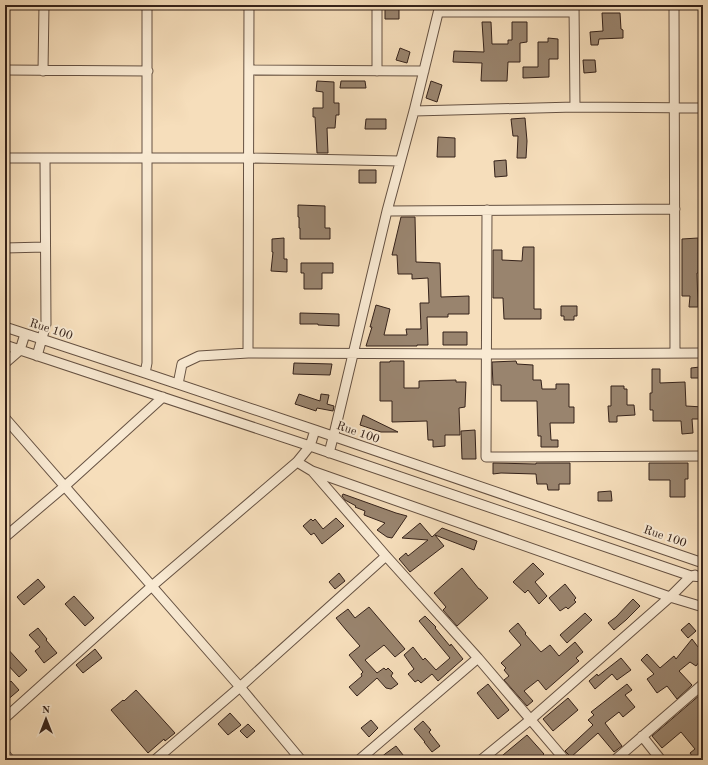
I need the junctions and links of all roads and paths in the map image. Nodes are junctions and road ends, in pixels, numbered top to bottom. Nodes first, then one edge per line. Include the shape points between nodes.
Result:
1 (44, 5) edge
2 (147, 5) edge
3 (249, 5) edge
4 (377, 5) edge
5 (674, 5) edge
6 (439, 8) edge
7 (574, 8) edge
8 (5, 70) edge
9 (148, 70) junction
10 (248, 70) junction
11 (377, 70) junction
12 (43, 71) junction
13 (424, 72) junction
14 (575, 107) junction
15 (674, 108) junction
16 (703, 108) edge
17 (414, 111) junction
18 (5, 158) edge
19 (45, 158) junction
20 (147, 158) junction
21 (249, 158) junction
22 (400, 161) junction
23 (675, 209) junction
24 (486, 210) junction
25 (387, 211) junction
26 (46, 247) junction
27 (5, 248) edge
28 (5, 327) edge
29 (25, 334) junction
30 (42, 339) junction
31 (5, 345) edge
32 (20, 350) junction
33 (675, 352) junction
34 (248, 353) junction
35 (703, 353) edge
36 (353, 354) junction
37 (486, 354) junction
38 (37, 356) junction
39 (5, 363) edge
40 (145, 373) junction
41 (178, 384) junction
42 (162, 397) junction
43 (5, 418) edge
44 (315, 430) junction
45 (333, 436) junction
46 (310, 446) junction
47 (329, 452) junction
48 (703, 456) edge
49 (297, 462) junction
50 (312, 470) junction
51 (65, 486) junction
52 (5, 538) edge
53 (386, 556) junction
54 (703, 563) edge
55 (703, 571) edge
56 (691, 576) junction
57 (703, 577) edge
58 (152, 586) junction
59 (670, 597) junction
60 (703, 607) edge
61 (478, 658) junction
62 (703, 684) edge
63 (240, 687) junction
64 (5, 718) edge
65 (530, 720) junction
66 (642, 736) junction
67 (5, 754) edge
68 (10, 760) edge
69 (155, 760) edge
70 (301, 760) edge
71 (359, 760) edge
72 (482, 760) edge
73 (565, 760) edge
74 (615, 760) edge
75 (661, 760) edge

1 - 12 street
2 - 9 street
3 - 10 street
4 - 11 street
5 - 15 street
6 - 7 street
6 - 13 street
7 - 14 street
8 - 12 street
9 - 12 street
9 - 20 street
10 - 11 street
10 - 21 street
11 - 13 street
13 - 17 street
14 - 15 street
14 - 17 street
15 - 16 street
15 - 23 street
17 - 22 street
18 - 19 street
19 - 20 street
19 - 26 street
20 - 21 street
20 - 40 street
21 - 22 street
21 - 34 street
22 - 25 street
23 - 24 street
23 - 33 street
24 - 25 street
24 - 37 street
25 - 36 street
26 - 27 street
26 - 30 street via 46,324
28 - 29 street, Rue 100
29 - 30 street, Rue 100
29 - 32 street
30 - 38 street
30 - 40 street, Rue 100
31 - 32 street
32 - 38 street
32 - 39 street
33 - 35 street
33 - 37 street
34 - 36 street
34 - 41 street via 199,356 182,364
36 - 37 street
36 - 45 street
37 - 48 street via 486,457
38 - 42 street
40 - 41 street, Rue 100
41 - 44 street, Rue 100
42 - 46 street
42 - 51 street
43 - 51 street
44 - 45 street, Rue 100
44 - 46 street
45 - 47 street
45 - 54 street, Rue 100
46 - 47 street
46 - 49 street
47 - 56 street
49 - 50 street
49 - 58 street
50 - 53 street
50 - 59 street
51 - 52 street
51 - 58 street
53 - 61 street
53 - 63 street
55 - 56 street
56 - 57 street
56 - 59 street
58 - 63 street
58 - 64 street
59 - 60 street
59 - 65 street
61 - 65 street
61 - 71 street
62 - 66 street
63 - 69 street
63 - 70 street
65 - 72 street
65 - 73 street
66 - 74 street
66 - 75 street
67 - 68 street

